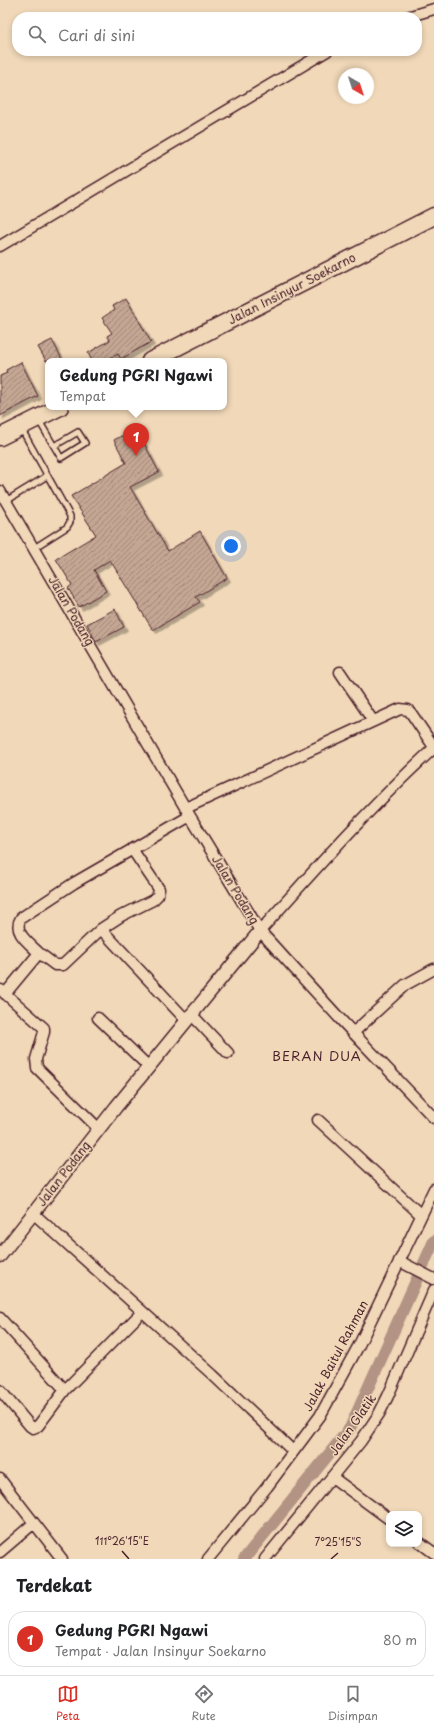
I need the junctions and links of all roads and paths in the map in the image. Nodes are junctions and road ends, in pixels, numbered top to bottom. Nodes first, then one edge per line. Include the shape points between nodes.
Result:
1 (434, 8) edge
2 (422, 12) edge
3 (319, 56) edge
4 (434, 216) edge
5 (0, 246) edge
6 (156, 358) edge
7 (54, 410) edge
8 (38, 418) junction
9 (20, 427) junction
10 (0, 438) edge
11 (54, 446) junction
12 (47, 476) junction
13 (0, 491) edge
14 (6, 500) junction
15 (34, 548) junction
16 (340, 672) dead end
17 (373, 721) junction
18 (434, 748) edge
19 (188, 812) junction
20 (132, 849) junction
21 (102, 929) junction
22 (260, 931) junction
23 (39, 953) junction
24 (434, 969) edge
25 (2, 992) edge
26 (98, 1018) dead end
27 (189, 1018) junction
28 (353, 1033) junction
29 (228, 1053) dead end
30 (149, 1068) junction
31 (434, 1118) edge
32 (318, 1120) dead end
33 (100, 1129) junction
34 (434, 1188) edge
35 (33, 1213) junction
36 (421, 1215) junction
37 (0, 1256) edge
38 (399, 1261) junction
39 (430, 1277) edge
40 (434, 1290) edge
41 (142, 1312) junction
42 (0, 1318) edge
43 (65, 1390) junction
44 (1, 1395) edge
45 (293, 1452) junction
46 (332, 1477) junction
47 (0, 1480) edge
48 (386, 1517) edge
49 (34, 1523) junction
50 (422, 1544) edge
51 (0, 1552) edge
52 (434, 1553) edge
53 (62, 1559) edge
54 (208, 1559) edge
55 (266, 1559) edge

1 - 2 street
3 - 5 street
4 - 6 highway, Jalan Insinyur Soekarno
7 - 8 highway
8 - 9 highway
8 - 11 lane
9 - 10 highway
9 - 12 lane
11 - 11 lane via 61,458 85,443 78,432
12 - 14 lane
12 - 15 lane via 70,516 70,522 67,527
13 - 14 street, Jalan Podang
14 - 15 street, Jalan Podang
15 - 19 street, Jalan Podang
16 - 17 street
17 - 18 street via 400,708 408,710
17 - 19 street
18 - 22 street via 358,822
19 - 20 street
19 - 22 street, Jalan Podang
20 - 21 street via 159,889 158,895
20 - 23 street via 74,883 22,918 17,924 18,931
21 - 23 street via 63,965 55,966
21 - 27 street
22 - 27 street, Jalan Podang
22 - 28 street
23 - 25 street
24 - 28 street via 405,985
25 - 33 street via 44,1028 36,1059 37,1068
26 - 30 street
27 - 29 street
27 - 30 street, Jalan Podang
28 - 31 street
30 - 33 street, Jalan Podang
32 - 36 street
33 - 35 street, Jalan Podang
34 - 36 street, Jalak Baitul Rahman
35 - 37 street, Jalan Podang
35 - 41 street
36 - 38 street, Jalak Baitul Rahman
38 - 39 street
38 - 45 street, Jalak Baitul Rahman via 339,1383 320,1416
40 - 46 street, Jalan Glatik via 379,1414
41 - 43 street
41 - 45 street via 213,1375
42 - 43 street
43 - 44 street via 38,1426 33,1428
45 - 54 street, Jalak Baitul Rahman
46 - 48 street
46 - 55 street, Jalan Glatik
47 - 49 street
49 - 51 street
49 - 53 street
50 - 52 street

